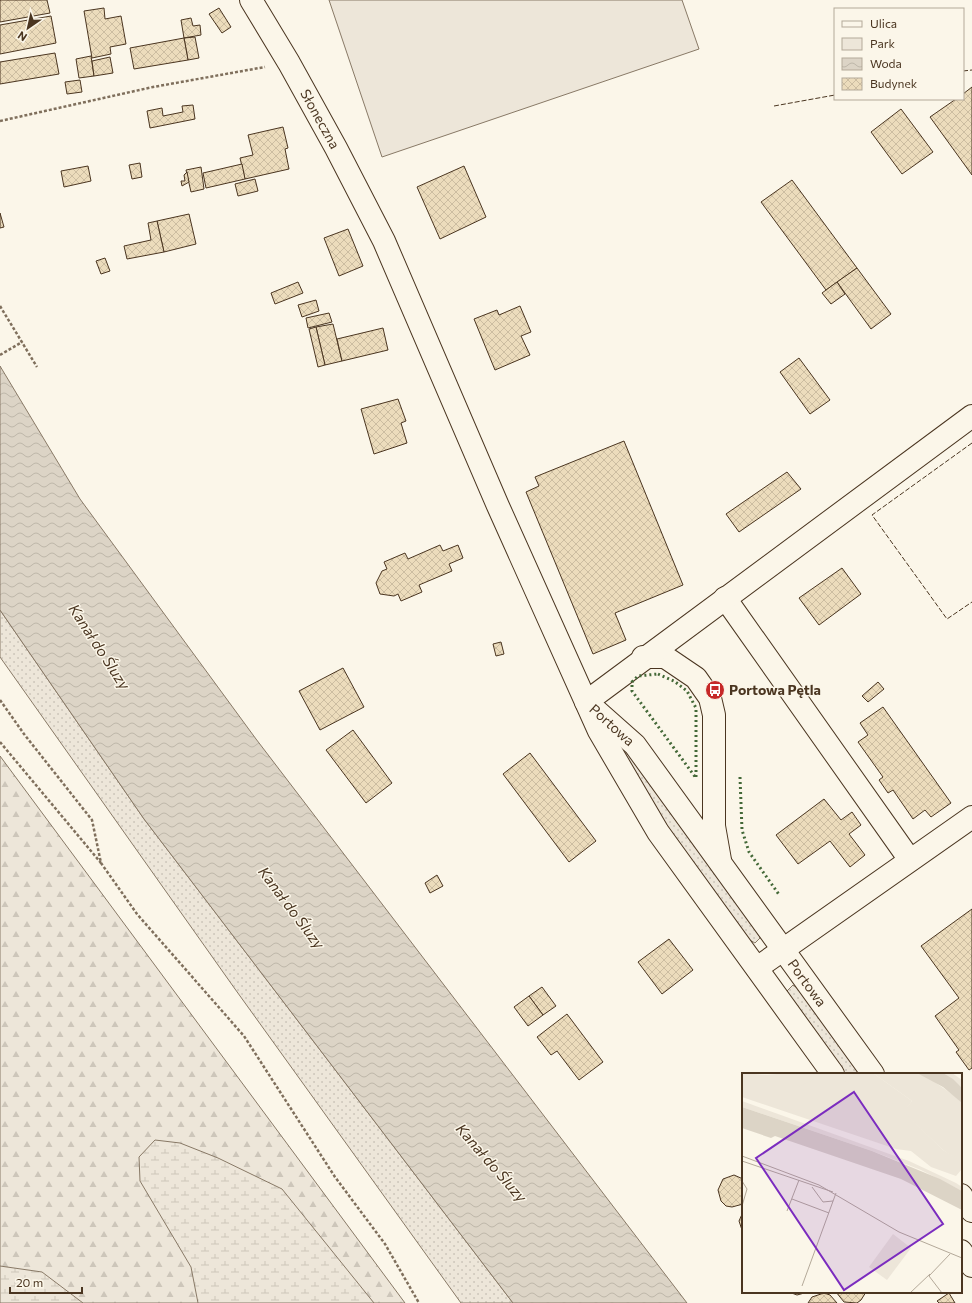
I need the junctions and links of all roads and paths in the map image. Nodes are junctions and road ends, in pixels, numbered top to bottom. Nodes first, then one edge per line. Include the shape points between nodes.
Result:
1 (251, 0) edge
2 (289, 63) junction
3 (0, 121) edge
4 (0, 306) edge
5 (22, 342) junction
6 (0, 355) edge
7 (37, 367) dead end
8 (972, 416) edge
9 (725, 598) junction
10 (643, 657) junction
11 (0, 700) edge
12 (586, 702) junction
13 (0, 742) edge
14 (972, 817) edge
15 (910, 860) junction
16 (102, 863) junction
17 (720, 865) junction
18 (783, 950) junction
19 (757, 968) junction
20 (832, 1073) edge
21 (872, 1073) edge
22 (962, 1196) edge
23 (972, 1210) edge
24 (972, 1214) edge
25 (962, 1221) edge
26 (962, 1252) edge
27 (972, 1266) edge
28 (419, 1303) edge

1 - 2 street, Słoneczna
2 - 3 path via 153,87
2 - 12 street, Słoneczna via 384,241
4 - 5 path
5 - 6 path
5 - 7 path
8 - 9 street
9 - 10 street
9 - 15 street
10 - 12 street
10 - 17 street via 665,657 696,678 710,698 714,715 714,826
11 - 16 path via 92,820
12 - 17 street, Portowa via 635,745
12 - 19 street, Portowa via 599,731 658,832
13 - 16 path
14 - 15 street
15 - 18 street
16 - 28 path via 137,914 244,1036 335,1177 385,1244
17 - 18 street, Portowa
18 - 19 street
18 - 21 street, Portowa
19 - 20 street, Portowa
22 - 23 street
24 - 25 street
26 - 27 street

